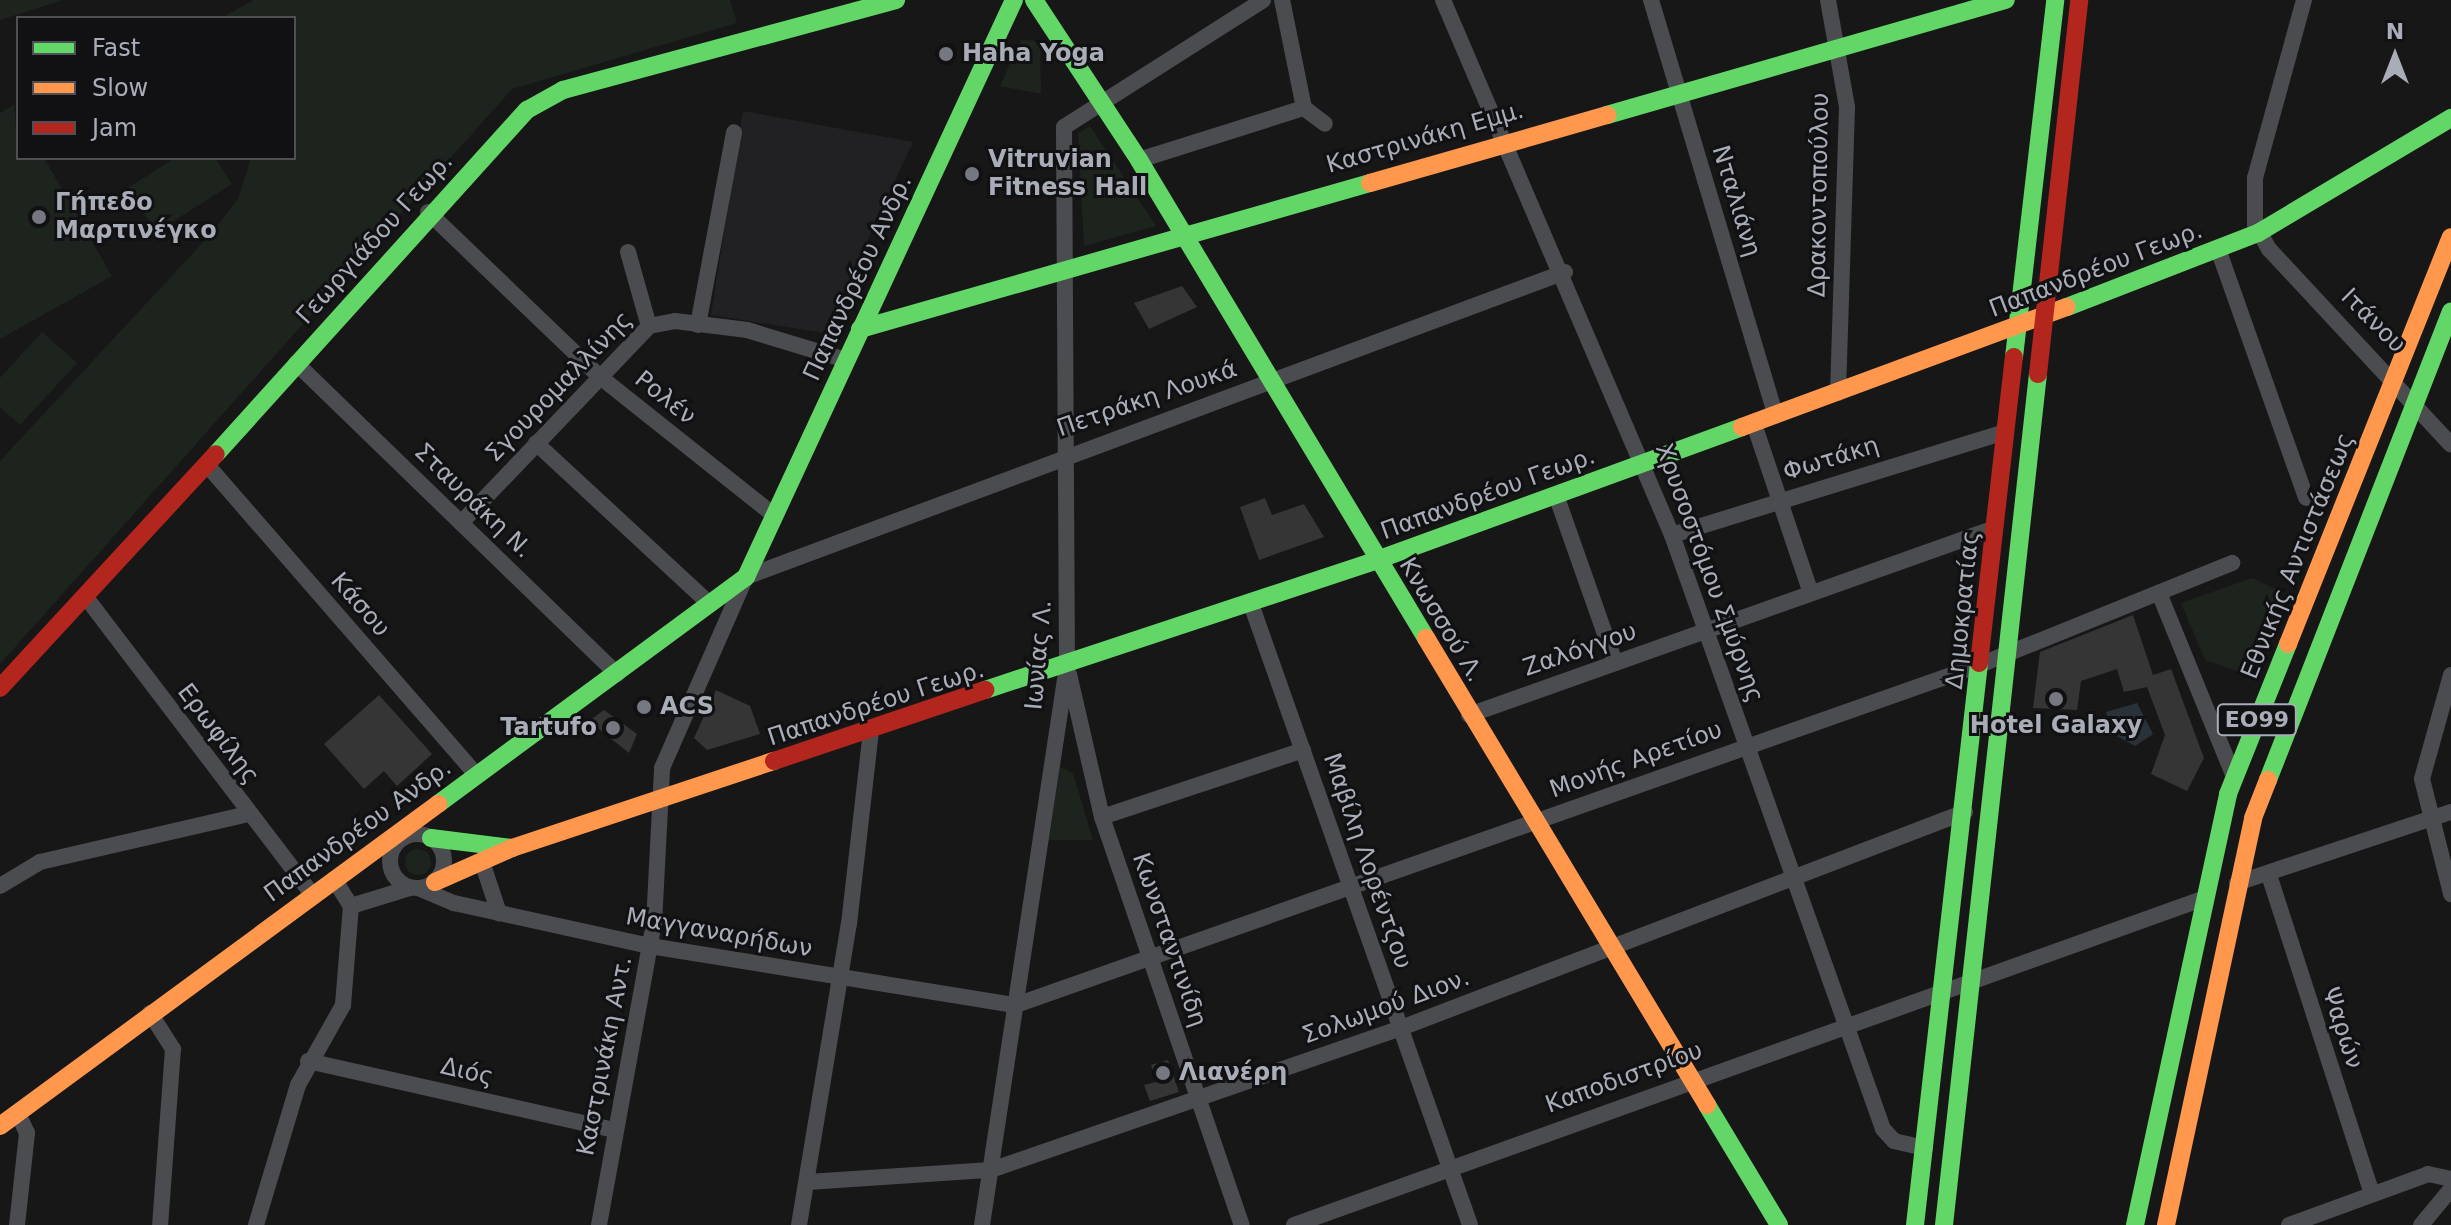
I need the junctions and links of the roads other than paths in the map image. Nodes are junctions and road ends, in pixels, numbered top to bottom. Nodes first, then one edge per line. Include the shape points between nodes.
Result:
1 (896, 0) edge
2 (1014, 0) edge
3 (1034, 0) edge
4 (1263, 0) edge
5 (1282, 0) edge
6 (1443, 0) edge
7 (1651, 0) edge
8 (1828, 0) edge
9 (2006, 0) edge
10 (2055, 0) edge
11 (2079, 0) edge
12 (2304, 0) edge
13 (1841, 48) junction
14 (1679, 93) junction
15 (1097, 101) junction
16 (1304, 108) junction
17 (2451, 118) edge
18 (1325, 124) dead end
19 (734, 132) dead end
20 (1506, 139) junction
21 (1139, 160) junction
22 (428, 212) junction
23 (2258, 233) junction
24 (1179, 237) junction
25 (2451, 237) edge
26 (2218, 249) junction
27 (628, 252) dead end
28 (1069, 269) junction
29 (1565, 272) junction
30 (2451, 311) edge
31 (2045, 316) junction
32 (698, 325) junction
33 (649, 326) junction
34 (2015, 326) junction
35 (860, 329) junction
36 (846, 360) junction
37 (296, 363) junction
38 (599, 376) junction
39 (2396, 378) junction
40 (1268, 382) junction
41 (1838, 393) junction
42 (2415, 401) junction
43 (1776, 416) junction
44 (1754, 424) junction
45 (2005, 432) junction
46 (536, 443) junction
47 (2451, 445) edge
48 (1069, 451) junction
49 (1643, 463) junction
50 (208, 466) junction
51 (1556, 495) junction
52 (2306, 498) dead end
53 (1780, 500) junction
54 (774, 515) junction
55 (461, 523) junction
56 (1995, 528) junction
57 (1672, 535) junction
58 (1377, 560) junction
59 (2232, 563) dead end
60 (746, 577) junction
61 (1811, 593) junction
62 (2159, 593) junction
63 (88, 600) junction
64 (709, 603) junction
65 (1251, 604) junction
66 (1707, 631) junction
67 (2009, 654) junction
68 (1615, 663) junction
69 (1982, 664) junction
70 (1067, 666) junction
71 (617, 674) junction
72 (2451, 675) edge
73 (0, 688) edge
74 (1469, 715) junction
75 (871, 732) junction
76 (1746, 746) junction
77 (1303, 750) junction
78 (477, 775) junction
79 (2234, 777) junction
80 (660, 800) junction
81 (1965, 812) junction
82 (2451, 812) edge
83 (248, 814) junction
84 (1102, 817) junction
85 (2430, 820) junction
86 (1535, 822) junction
87 (408, 838) junction
88 (512, 848) junction
89 (483, 865) junction
90 (1791, 875) junction
91 (2269, 875) junction
92 (2237, 883) junction
93 (0, 886) edge
94 (421, 886) junction
95 (1351, 887) junction
96 (343, 893) junction
97 (312, 894) junction
98 (2451, 894) edge
99 (2202, 899) junction
100 (499, 913) junction
101 (650, 946) junction
102 (1612, 947) junction
103 (1149, 958) junction
104 (841, 979) junction
105 (1972, 982) junction
106 (1945, 991) junction
107 (1016, 1005) junction
108 (150, 1013) junction
109 (1843, 1027) junction
110 (1401, 1028) junction
111 (308, 1061) junction
112 (1693, 1079) junction
113 (1200, 1100) junction
114 (5, 1120) edge
115 (615, 1130) junction
116 (1925, 1148) junction
117 (1448, 1167) junction
118 (991, 1170) junction
119 (2451, 1179) edge
120 (808, 1182) junction
121 (2451, 1189) edge
122 (2372, 1194) junction
123 (17, 1225) edge
124 (160, 1225) edge
125 (256, 1225) edge
126 (599, 1225) edge
127 (799, 1225) edge
128 (982, 1225) edge
129 (1242, 1225) edge
130 (1294, 1225) edge
131 (1470, 1225) edge
132 (1779, 1225) edge
133 (1915, 1225) edge
134 (1944, 1225) edge
135 (2135, 1225) edge
136 (2166, 1225) edge
137 (2289, 1225) edge
138 (2421, 1225) edge

1 - 22 street, Γεωργιάδου Γεωρ. via 563,90 527,110
2 - 35 street, Παπανδρέου Ανδρ.
3 - 15 street, Κνωσσού Λ.
4 - 15 street
5 - 16 street
6 - 20 street, Χρυσοστόμου Σμύρνης
7 - 14 street, Νταλιάνη
8 - 13 street, Δρακοντοπούλου
9 - 13 street, Καστρινάκη Εμμ.
10 - 34 street, Δημοκρατίας
11 - 31 street, Δημοκρατίας
12 - 23 street via 2255,178
13 - 14 street, Καστρινάκη Εμμ.
13 - 41 street, Δρακοντοπούλου via 1847,107
14 - 20 street, Καστρινάκη Εμμ.
14 - 43 street, Νταλιάνη
15 - 21 street, Κνωσσού Λ.
15 - 28 street, Ιωνίας Λ. via 1064,127
16 - 18 street
16 - 21 street
17 - 23 street, Παπανδρέου Γεωρ.
19 - 32 street
20 - 24 street, Καστρινάκη Εμμ.
20 - 29 street, Χρυσοστόμου Σμύρνης
21 - 24 street, Κνωσσού Λ.
22 - 37 street, Γεωργιάδου Γεωρ.
22 - 38 street, Ρολέν
23 - 26 street, Παπανδρέου Γεωρ.
23 - 39 street, Ιτάνου
24 - 28 street, Καστρινάκη Εμμ.
24 - 40 street, Κνωσσού Λ.
25 - 39 street, Εθνικής Αντιστάσεως / ΕΟ99
26 - 31 street, Παπανδρέου Γεωρ.
26 - 52 street
27 - 33 street
28 - 35 street, Καστρινάκη Εμμ.
28 - 48 street, Ιωνίας Λ.
29 - 40 street, Πετράκη Λουκά
29 - 49 street, Χρυσοστόμου Σμύρνης
30 - 42 street, ΕΟ99
31 - 34 street, Παπανδρέου Γεωρ.
31 - 67 street, Δημοκρατίας
32 - 33 street, Σγουρομαλλίνης
32 - 36 street, Σγουρομαλλίνης via 784,338
33 - 38 street, Σγουρομαλλίνης
34 - 41 street, Παπανδρέου Γεωρ.
34 - 45 street, Δημοκρατίας
35 - 36 street, Παπανδρέου Ανδρ.
36 - 54 street, Παπανδρέου Ανδρ.
37 - 50 street, Γεωργιάδου Γεωρ.
37 - 55 street, Σταυράκη Ν.
38 - 46 street, Σγουρομαλλίνης
38 - 54 street, Ρολέν
39 - 42 street, Ιτάνου
39 - 79 street, Εθνικής Αντιστάσεως / ΕΟ99
40 - 48 street, Πετράκη Λουκά
40 - 58 street, Κνωσσού Λ.
41 - 43 street, Παπανδρέου Γεωρ.
42 - 47 street, Ιτάνου
42 - 92 street, ΕΟ99 via 2253,818
43 - 44 street, Παπανδρέου Γεωρ.
44 - 49 street, Παπανδρέου Γεωρ.
44 - 53 street
45 - 53 street, Φωτάκη
45 - 56 street, Δημοκρατίας
46 - 55 street, Σγουρομαλλίνης
46 - 64 street
48 - 60 street, Πετράκη Λουκά
48 - 70 street, Ιωνίας Λ.
49 - 51 street, Παπανδρέου Γεωρ.
49 - 57 street, Χρυσοστόμου Σμύρνης
50 - 63 street, Γεωργιάδου Γεωρ.
50 - 78 street, Κάσου
51 - 58 street, Παπανδρέου Γεωρ.
51 - 68 street
53 - 57 street, Φωτάκη
53 - 61 street
54 - 60 street, Παπανδρέου Ανδρ.
55 - 71 street, Σταυράκη Ν.
56 - 61 street, Ζαλόγγου
56 - 69 street, Δημοκρατίας
57 - 66 street, Χρυσοστόμου Σμύρνης
58 - 65 street, Παπανδρέου Γεωρ.
58 - 74 street, Κνωσσού Λ.
59 - 62 street, Μονής Αρετίου
60 - 64 street, Παπανδρέου Ανδρ.
60 - 80 street, Παπανδρέου Ανδρ. via 672,737
61 - 66 street, Ζαλόγγου
62 - 67 street, Μονής Αρετίου
62 - 79 street
63 - 73 street, Γεωργιάδου Γεωρ.
63 - 83 street, Ερωφίλης
64 - 71 street, Παπανδρέου Ανδρ.
65 - 70 street, Παπανδρέου Γεωρ.
65 - 77 street, Μαβίλη Λορέντζου
66 - 68 street, Ζαλόγγου
66 - 76 street, Χρυσοστόμου Σμύρνης
67 - 69 street, Μονής Αρετίου
67 - 105 street, Δημοκρατίας
68 - 74 street, Ζαλόγγου
69 - 76 street, Μονής Αρετίου
69 - 81 street, Δημοκρατίας
70 - 75 street, Παπανδρέου Γεωρ.
70 - 84 street, Κωνσταντινίδη
70 - 107 street, Ιωνίας Λ.
71 - 78 street, Παπανδρέου Ανδρ.
72 - 85 street via 2424,770
74 - 86 street, Κνωσσού Λ.
75 - 80 street, Παπανδρέου Γεωρ.
75 - 104 street
76 - 86 street, Μονής Αρετίου
76 - 90 street, Χρυσοστόμου Σμύρνης
77 - 84 street
77 - 95 street, Μαβίλη Λορέντζου
78 - 87 street, Παπανδρέου Ανδρ.
79 - 99 street, Εθνικής Αντιστάσεως / ΕΟ99
80 - 88 street, Παπανδρέου Γεωρ.
80 - 101 street, Καστρινάκη Αντ.
81 - 90 street, Σολωμού Διον.
81 - 106 street, Δημοκρατίας
82 - 85 street
83 - 93 street via 40,862
83 - 97 street, Ερωφίλης
84 - 103 street, Κωνσταντινίδη
85 - 91 street
85 - 98 street
86 - 95 street, Μονής Αρετίου
86 - 102 street, Κνωσσού Λ.
87 - 88 street
87 - 94 street via 393,873
87 - 94 street via 444,859
87 - 96 street, Παπανδρέου Ανδρ.
88 - 89 street
89 - 94 street
89 - 100 street
90 - 102 street, Σολωμού Διον.
90 - 109 street, Χρυσοστόμου Σμύρνης
91 - 92 street
91 - 122 street, Ψαρών
92 - 136 street, ΕΟ99
94 - 96 street
94 - 100 street, Μαγγαναρήδων
95 - 103 street, Μονής Αρετίου
95 - 110 street, Μαβίλη Λορέντζου
96 - 97 street, Παπανδρέου Ανδρ.
96 - 111 street via 343,1005
97 - 108 street, Παπανδρέου Ανδρ.
99 - 105 street, Καποδιστρίου
99 - 135 street, Εθνικής Αντιστάσεως / ΕΟ99
100 - 101 street, Μαγγαναρήδων
101 - 104 street, Μαγγαναρήδων
101 - 115 street, Καστρινάκη Αντ.
102 - 110 street, Σολωμού Διον.
102 - 112 street, Κνωσσού Λ.
103 - 107 street, Μονής Αρετίου
103 - 113 street, Κωνσταντινίδη
104 - 107 street, Μαγγαναρήδων
104 - 120 street
105 - 106 street, Καποδιστρίου
105 - 134 street, Δημοκρατίας
106 - 109 street, Καποδιστρίου
106 - 116 street, Δημοκρατίας
107 - 118 street, Ιωνίας Λ.
108 - 114 street, Παπανδρέου Ανδρ.
108 - 124 street via 173,1049
109 - 112 street, Καποδιστρίου
109 - 116 street, Χρυσοστόμου Σμύρνης via 1885,1132
110 - 113 street, Σολωμού Διον.
110 - 117 street, Μαβίλη Λορέντζου
111 - 115 street, Διός
111 - 125 street
112 - 117 street, Καποδιστρίου
112 - 132 street, Κνωσσού Λ.
113 - 118 street, Σολωμού Διον.
113 - 129 street, Κωνσταντινίδη
114 - 123 street via 27,1133
115 - 126 street, Καστρινάκη Αντ.
116 - 133 street, Δημοκρατίας
117 - 130 street, Καποδιστρίου
117 - 131 street, Μαβίλη Λορέντζου
118 - 120 street, Σολωμού Διον.
118 - 128 street, Ιωνίας Λ.
119 - 122 street via 2428,1174
120 - 127 street
121 - 138 street
122 - 137 street

